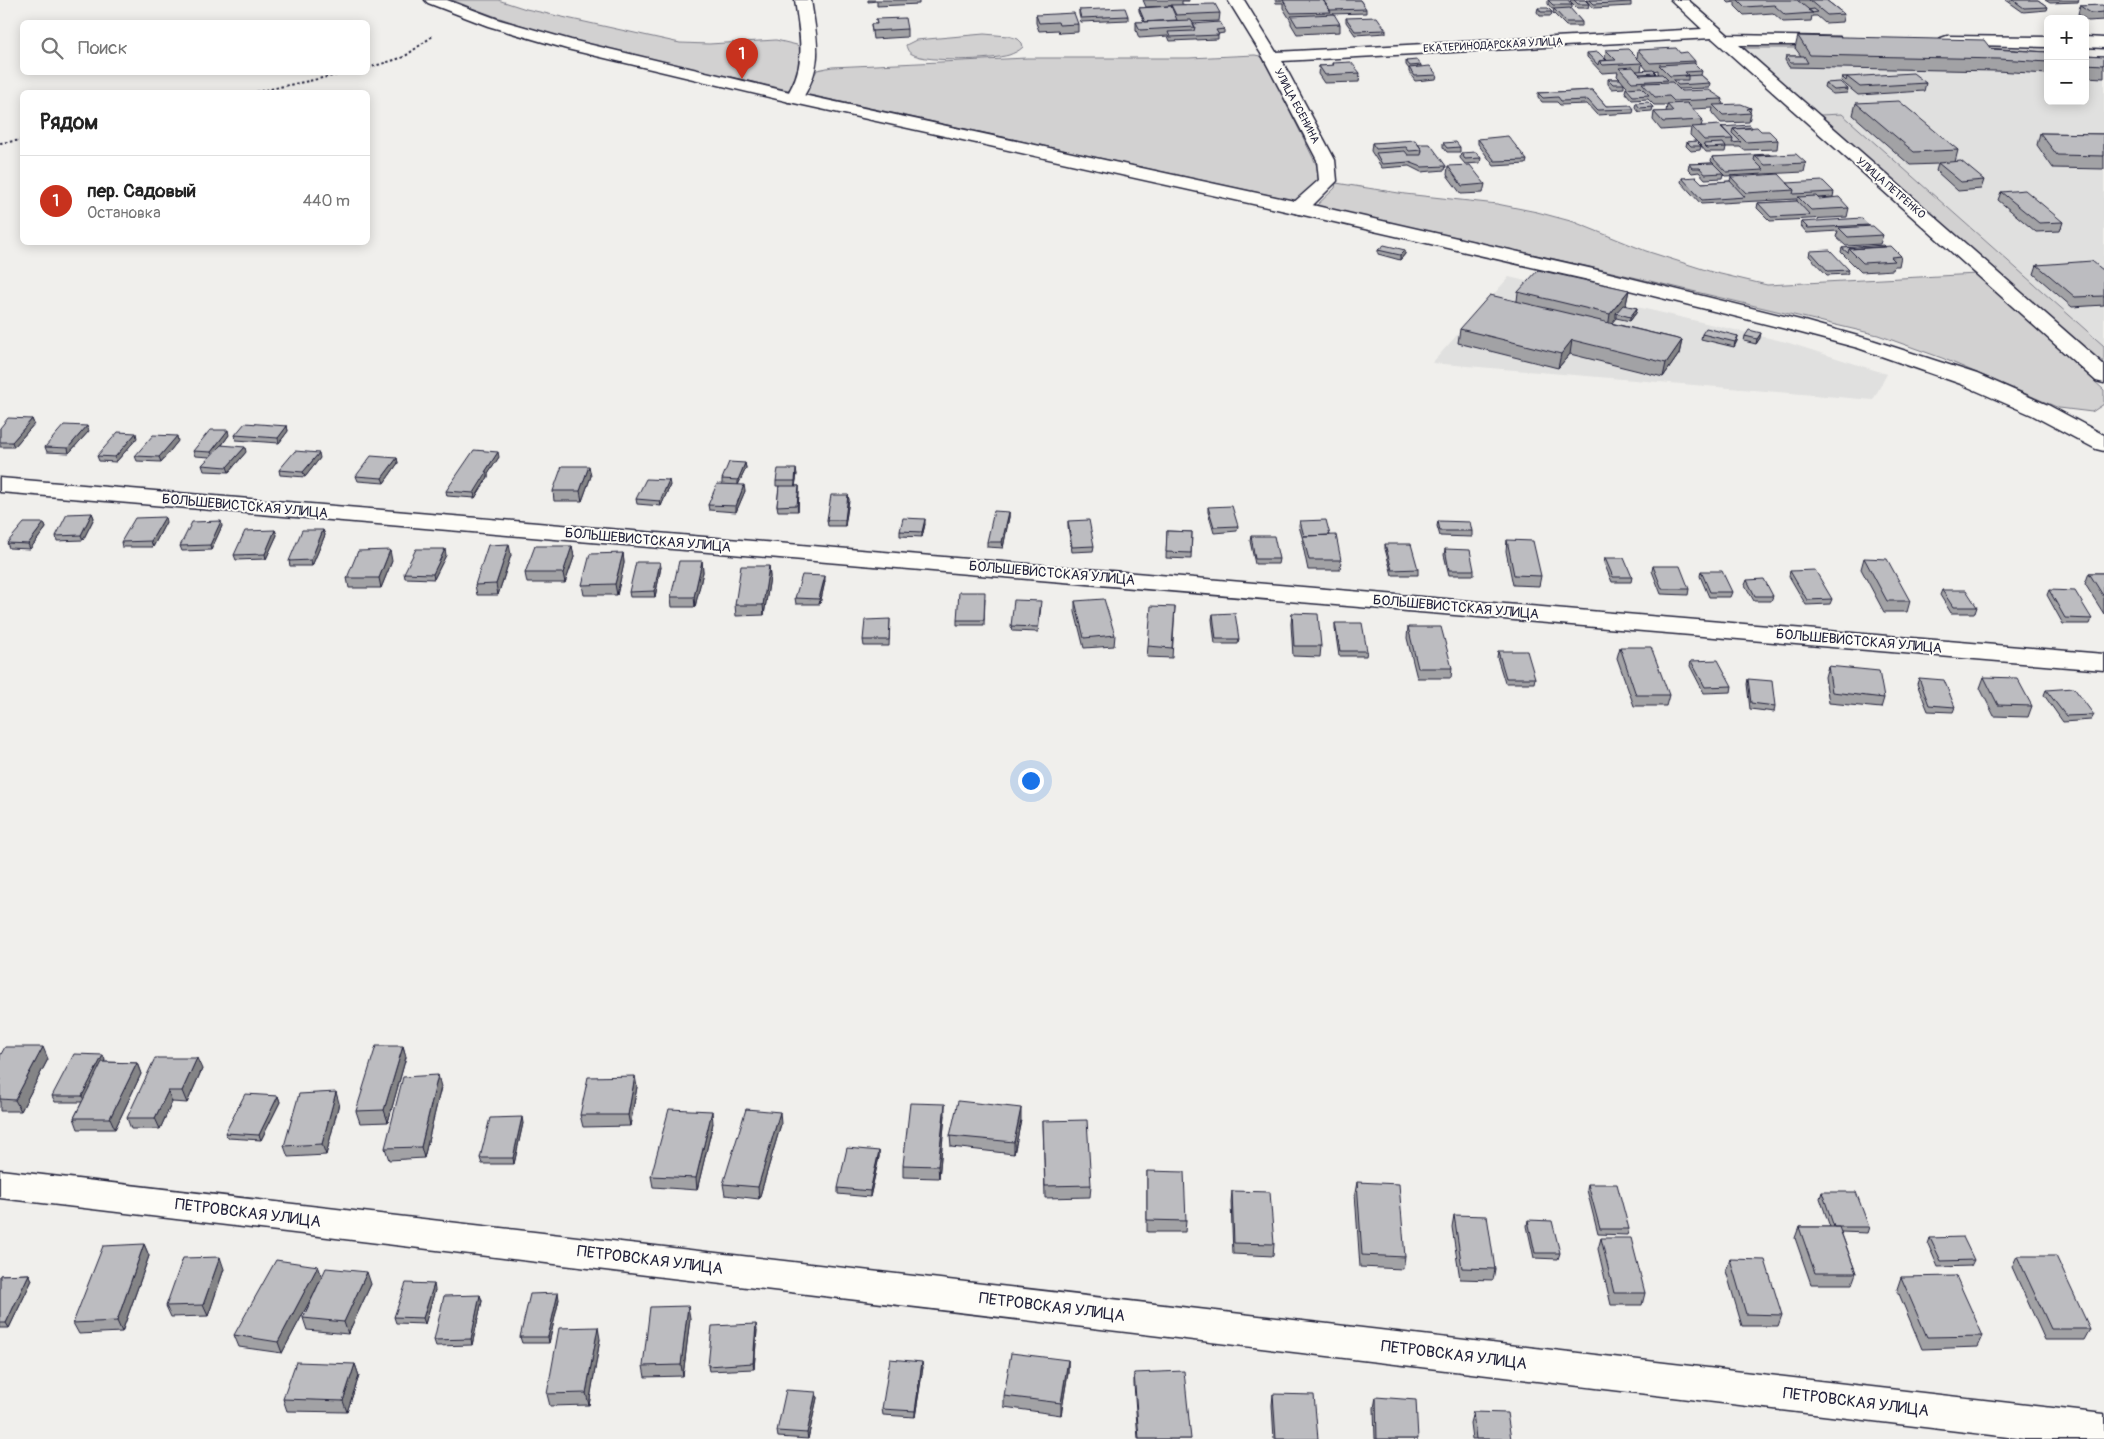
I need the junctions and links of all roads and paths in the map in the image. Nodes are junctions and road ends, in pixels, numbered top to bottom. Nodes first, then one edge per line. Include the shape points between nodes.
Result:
1 (433, 0) edge
2 (803, 0) edge
3 (1236, 0) edge
4 (1679, 0) edge
5 (434, 35) dead end
6 (1719, 36) junction
7 (1851, 40) edge
8 (1930, 41) edge
9 (2044, 42) edge
10 (2089, 42) edge
11 (2104, 43) edge
12 (1271, 57) junction
13 (370, 67) edge
14 (337, 75) edge
15 (266, 90) edge
16 (794, 98) junction
17 (20, 140) edge
18 (0, 143) edge
19 (1299, 208) junction
20 (2104, 376) edge
21 (2104, 444) edge
22 (0, 485) edge
23 (2104, 662) edge
24 (0, 1184) edge
25 (2104, 1431) edge

1 - 16 street via 528,34
2 - 16 street via 810,61 807,80
3 - 12 street, УЛИЦА ЕСЕНИНА
4 - 6 street, УЛИЦА ПЕТРЕНКО
5 - 13 path via 404,57
6 - 7 street, ЕКАТЕРИНОДАРСКАЯ УЛИЦА
6 - 12 street, ЕКАТЕРИНОДАРСКАЯ УЛИЦА
6 - 20 street, УЛИЦА ПЕТРЕНКО
8 - 9 street
10 - 11 street
12 - 19 street, УЛИЦА ЕСЕНИНА via 1326,160 1329,177 1325,186
14 - 15 path
16 - 19 street
17 - 18 path
19 - 21 street via 1708,302 1857,342 1969,378
22 - 23 street, БОЛЬШЕВИСТСКАЯ УЛИЦА
24 - 25 street, ПЕТРОВСКАЯ УЛИЦА

